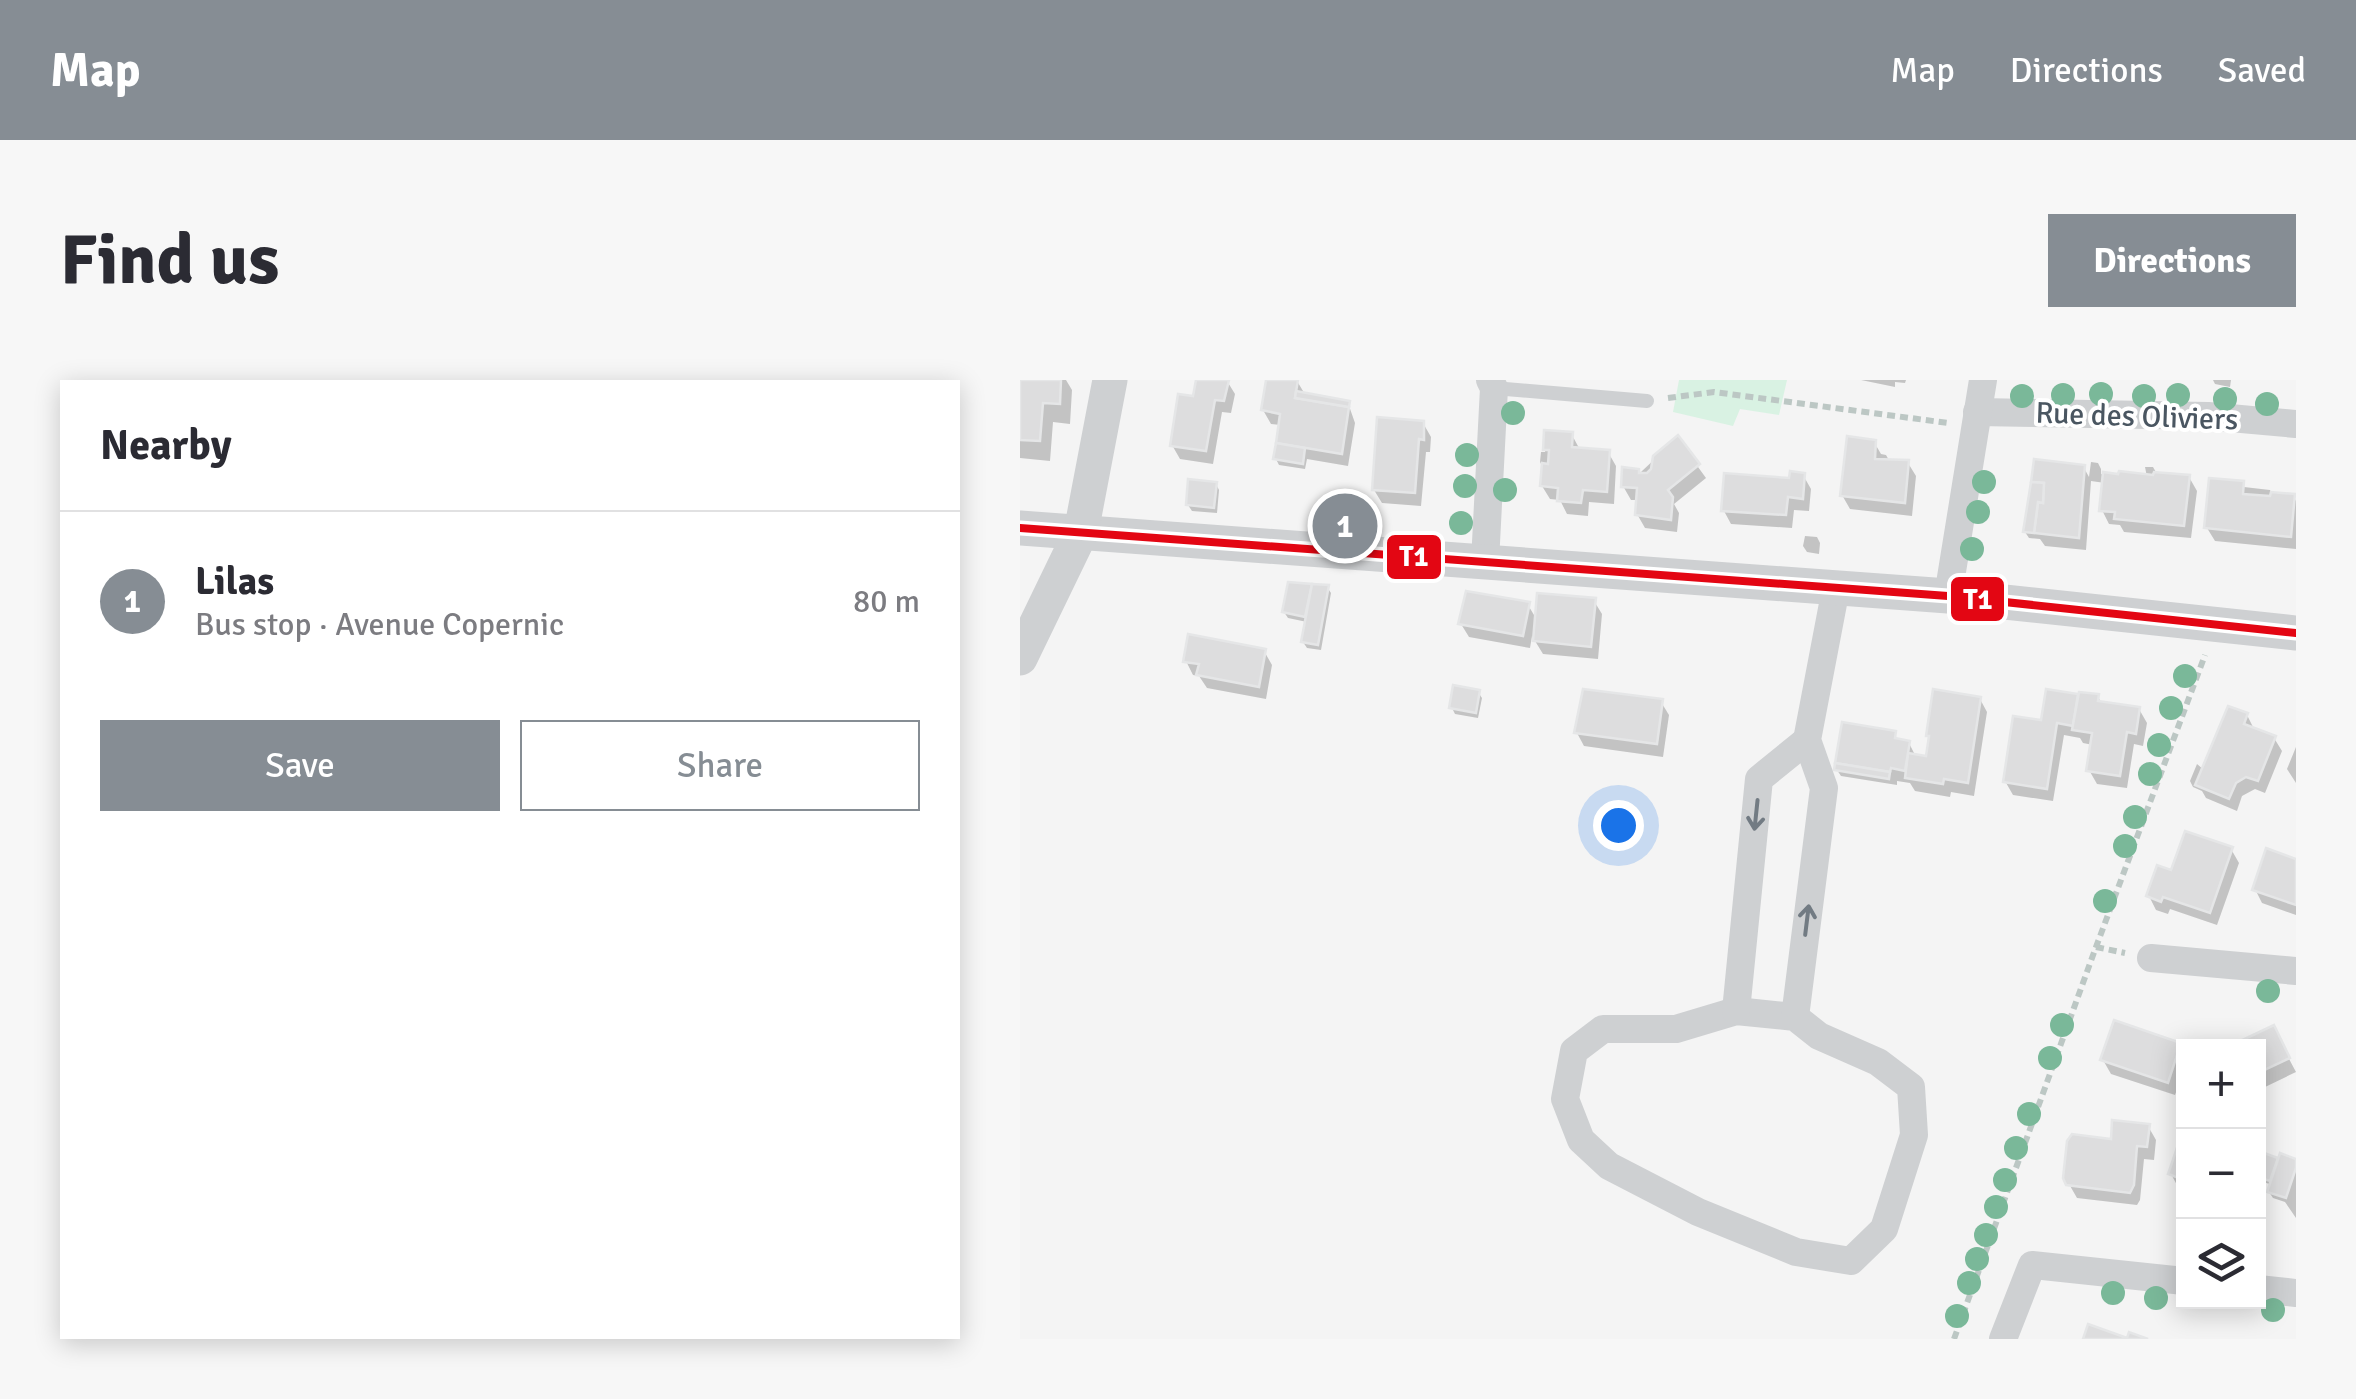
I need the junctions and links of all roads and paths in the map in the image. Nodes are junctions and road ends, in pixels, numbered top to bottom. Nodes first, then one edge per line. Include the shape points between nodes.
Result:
1 (1110, 380) edge
2 (1982, 380) edge
3 (1492, 384) edge
4 (1647, 401) joint
5 (1976, 419) junction
6 (2296, 424) edge
7 (1020, 528) edge
8 (1082, 532) junction
9 (1484, 562) junction
10 (1836, 588) junction
11 (1948, 596) junction
12 (2210, 624) junction
13 (2296, 633) edge
14 (1020, 658) edge
15 (1806, 740) junction
16 (2151, 958) dead end
17 (2296, 972) edge
18 (1736, 1012) junction
19 (1795, 1017) junction
20 (2176, 1280) edge
21 (2266, 1290) edge
22 (2296, 1292) edge
23 (1954, 1339) edge
24 (2003, 1339) edge

1 - 8 street
2 - 5 street
3 - 4 lane
3 - 9 street
4 - 5 path via 1714,392
5 - 6 street, Rue des Oliviers via 2208,416
5 - 11 street
7 - 8 street
8 - 9 street
8 - 14 street
9 - 10 street
10 - 11 street
10 - 15 street
11 - 12 street
12 - 13 street
12 - 23 path via 2206,654
15 -> 18 street via 1760,779
19 -> 15 street via 1824,788
16 - 17 street
18 - 19 street
18 - 19 street via 1676,1029 1604,1029 1574,1051 1565,1099 1581,1140 1609,1166 1698,1212 1796,1252 1851,1260 1884,1229 1914,1135 1911,1087
20 - 24 street via 2032,1265
21 - 22 street

